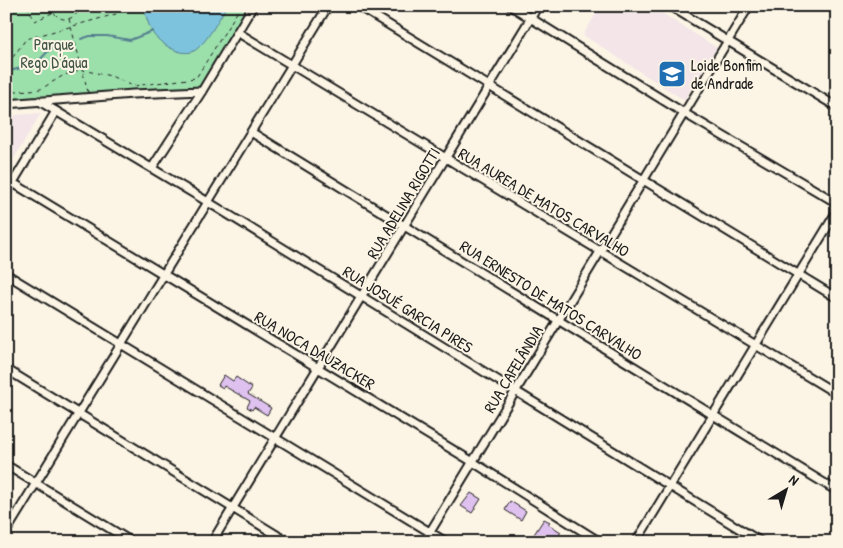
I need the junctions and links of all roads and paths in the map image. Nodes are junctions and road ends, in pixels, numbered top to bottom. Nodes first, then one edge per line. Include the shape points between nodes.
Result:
1 (27, 6) edge
2 (51, 6) edge
3 (80, 6) edge
4 (124, 6) edge
5 (241, 6) edge
6 (253, 6) edge
7 (328, 6) edge
8 (358, 6) edge
9 (511, 6) edge
10 (538, 6) edge
11 (670, 6) edge
12 (749, 6) edge
13 (832, 6) edge
14 (837, 9) edge
15 (53, 12) junction
16 (531, 18) junction
17 (69, 19) junction
18 (71, 26) junction
19 (237, 32) junction
20 (728, 41) junction
21 (6, 61) edge
22 (292, 65) junction
23 (82, 70) junction
24 (489, 87) junction
25 (202, 91) junction
26 (6, 92) edge
27 (89, 97) junction
28 (39, 101) junction
29 (6, 104) edge
30 (837, 107) edge
31 (56, 111) junction
32 (684, 113) junction
33 (251, 132) junction
34 (446, 159) junction
35 (152, 168) junction
36 (643, 180) junction
37 (13, 183) junction
38 (6, 194) edge
39 (208, 202) junction
40 (837, 203) edge
41 (837, 211) edge
42 (405, 226) junction
43 (600, 252) junction
44 (6, 274) edge
45 (164, 274) junction
46 (798, 275) junction
47 (362, 296) junction
48 (837, 298) edge
49 (558, 320) junction
50 (121, 344) junction
51 (755, 346) junction
52 (318, 368) junction
53 (6, 369) edge
54 (515, 391) junction
55 (837, 394) edge
56 (78, 413) junction
57 (713, 415) junction
58 (275, 439) junction
59 (472, 462) junction
60 (6, 465) edge
61 (36, 483) junction
62 (670, 486) junction
63 (837, 491) edge
64 (233, 508) junction
65 (6, 532) edge
66 (430, 532) junction
67 (132, 542) edge
68 (212, 542) edge
69 (288, 542) edge
70 (424, 542) edge
71 (446, 542) edge
72 (600, 542) edge
73 (636, 542) edge
74 (761, 542) edge

1 - 15 path via 35,21
2 - 15 path
3 - 17 path via 77,14
4 - 18 path via 119,13
5 - 23 path via 196,78 133,86 111,76
6 - 19 street
7 - 22 street
8 - 24 street
9 - 16 street
10 - 16 street, RUA ADELINA RIGOTTI
11 - 20 street
12 - 20 street, RUA CAFELÂNDIA
13 - 14 street
15 - 17 path via 60,19
16 - 24 street, RUA ADELINA RIGOTTI
16 - 32 street
17 - 18 path
18 - 21 path via 26,39
18 - 23 path
19 - 22 street, RUA AUREA DE MATOS CARVALHO
19 - 25 street
20 - 30 street
20 - 32 street, RUA CAFELÂNDIA
22 - 33 street
22 - 34 street, RUA AUREA DE MATOS CARVALHO
23 - 26 path via 64,75 41,89
23 - 27 path
24 - 34 street, RUA ADELINA RIGOTTI
24 - 36 street
25 - 27 street
25 - 35 street
27 - 28 street
28 - 29 street
28 - 31 street, RUA JOSUÉ GARCIA PIRES
31 - 35 street, RUA JOSUÉ GARCIA PIRES
31 - 37 street
32 - 36 street, RUA CAFELÂNDIA
32 - 40 street
33 - 39 street
33 - 42 street, RUA ERNESTO DE MATOS CARVALHO
34 - 42 street, RUA ADELINA RIGOTTI
34 - 43 street, RUA AUREA DE MATOS CARVALHO
35 - 39 street, RUA JOSUÉ GARCIA PIRES
36 - 43 street, RUA CAFELÂNDIA
36 - 46 street
37 - 38 street
37 - 45 street, RUA NOCA DAUZACKER
39 - 45 street
39 - 47 street, RUA JOSUÉ GARCIA PIRES
41 - 46 street
42 - 47 street, RUA ADELINA RIGOTTI
42 - 49 street, RUA ERNESTO DE MATOS CARVALHO
43 - 49 street, RUA CAFELÂNDIA
43 - 51 street, RUA AUREA DE MATOS CARVALHO
44 - 50 street
45 - 50 street
45 - 52 street, RUA NOCA DAUZACKER
46 - 48 street
46 - 51 street
47 - 52 street, RUA ADELINA RIGOTTI
47 - 54 street, RUA JOSUÉ GARCIA PIRES
49 - 54 street, RUA CAFELÂNDIA
49 - 57 street, RUA ERNESTO DE MATOS CARVALHO
50 - 56 street
50 - 58 street
51 - 55 street, RUA AUREA DE MATOS CARVALHO
51 - 57 street
52 - 58 street, RUA ADELINA RIGOTTI
52 - 59 street, RUA NOCA DAUZACKER
53 - 56 street
54 - 59 street, RUA CAFELÂNDIA
54 - 62 street, RUA JOSUÉ GARCIA PIRES
56 - 61 street
56 - 64 street
57 - 62 street
57 - 63 street, RUA ERNESTO DE MATOS CARVALHO
58 - 64 street, RUA ADELINA RIGOTTI
58 - 66 street
59 - 66 street, RUA CAFELÂNDIA
59 - 72 street, RUA NOCA DAUZACKER
60 - 61 street
61 - 65 street
61 - 67 street
62 - 73 street
62 - 74 street, RUA JOSUÉ GARCIA PIRES
64 - 68 street, RUA ADELINA RIGOTTI
64 - 69 street
66 - 70 street, RUA CAFELÂNDIA
66 - 71 street

